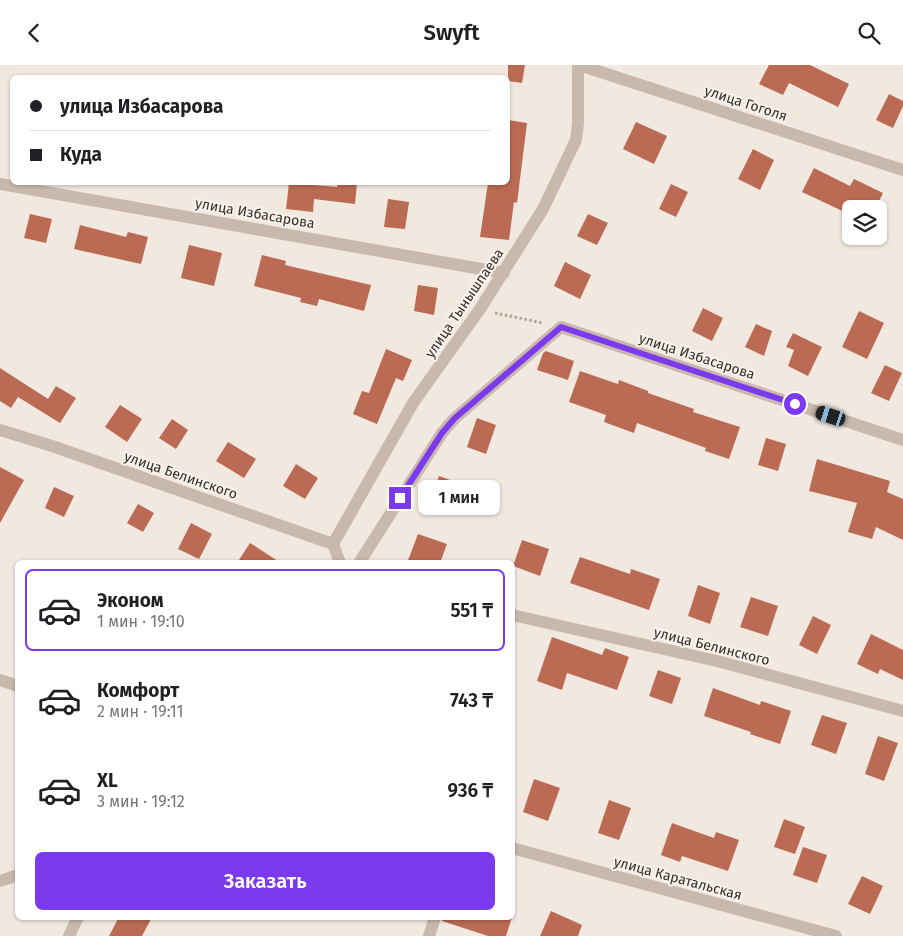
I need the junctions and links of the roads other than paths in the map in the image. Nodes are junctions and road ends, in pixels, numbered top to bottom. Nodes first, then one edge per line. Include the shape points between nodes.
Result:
1 (578, 65) edge
2 (903, 170) edge
3 (0, 184) edge
4 (504, 273) junction
5 (0, 431) edge
6 (903, 440) edge
7 (333, 544) junction
8 (339, 560) edge
9 (361, 560) edge
10 (515, 616) edge
11 (0, 680) edge
12 (15, 685) edge
13 (903, 711) edge
14 (515, 850) edge
15 (15, 876) edge
16 (0, 881) edge
17 (77, 920) edge
18 (434, 920) edge
19 (69, 936) edge
20 (429, 936) edge
21 (836, 936) edge

1 - 2 street, улица Гоголя
1 - 4 street, улица Тынышпаева via 576,140 543,209
3 - 4 street, улица Избасарова
4 - 7 street, улица Тынышпаева via 413,403
5 - 7 street, улица Белинского via 52,446
6 - 9 street, улица Избасарова via 561,327 455,418 442,433
7 - 8 street
10 - 13 street, улица Белинского via 717,661
11 - 12 street
14 - 21 street, улица Каратальская
15 - 16 street
17 - 19 street
18 - 20 street

